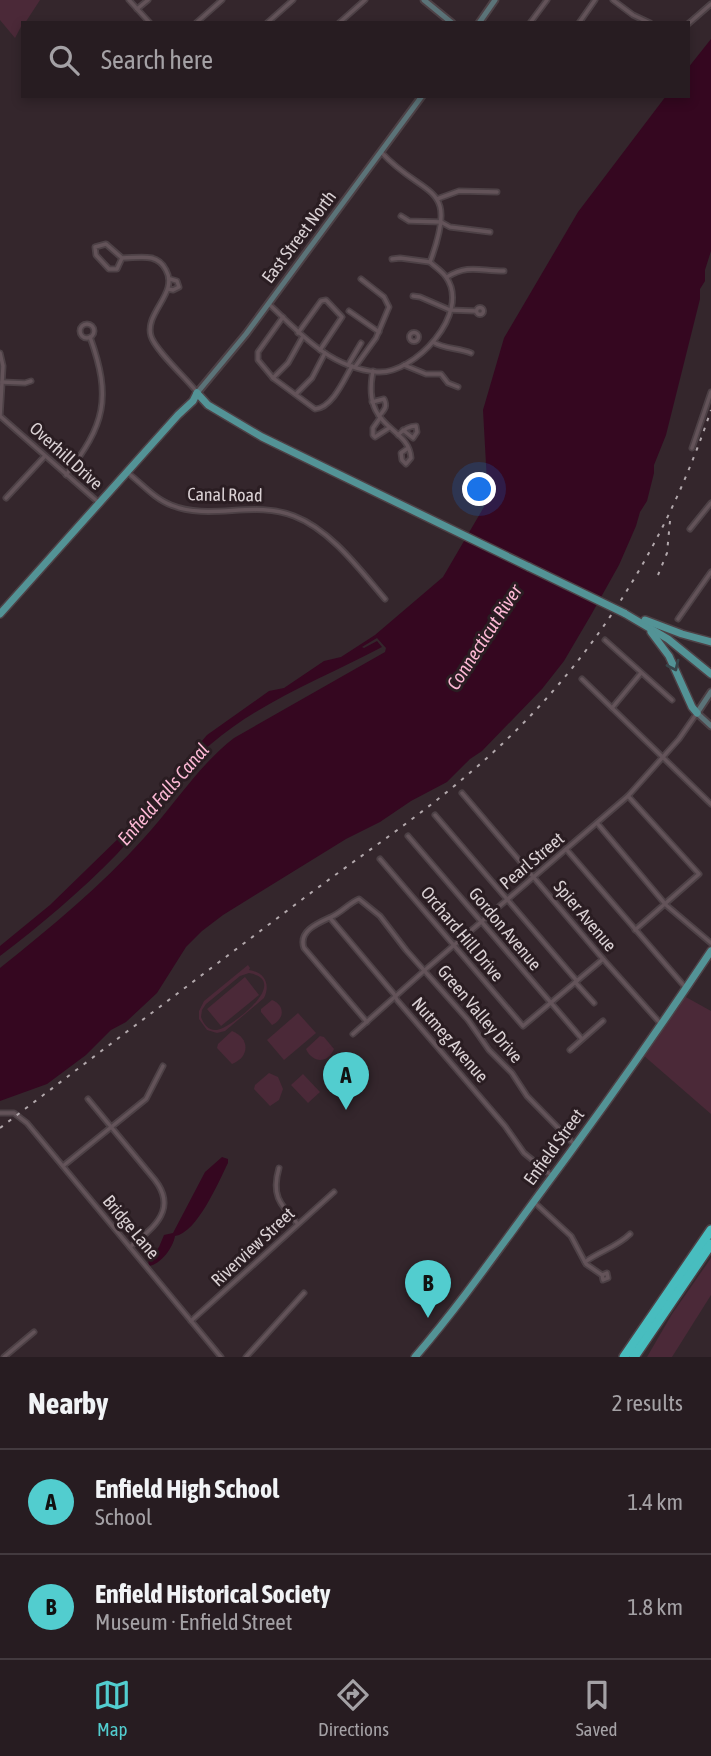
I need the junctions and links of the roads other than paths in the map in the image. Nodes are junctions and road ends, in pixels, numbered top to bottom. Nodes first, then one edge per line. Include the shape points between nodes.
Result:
1 (129, 0) edge
2 (148, 0) edge
3 (222, 0) edge
4 (293, 0) edge
5 (365, 0) edge
6 (424, 0) edge
7 (495, 0) edge
8 (547, 0) edge
9 (595, 0) edge
10 (613, 0) edge
11 (711, 4) edge
12 (137, 9) junction
13 (633, 15) junction
14 (148, 21) edge
15 (198, 21) edge
16 (269, 21) edge
17 (341, 21) edge
18 (450, 21) edge
19 (480, 21) edge
20 (531, 21) edge
21 (580, 21) edge
22 (628, 21) edge
23 (646, 21) edge
24 (690, 22) edge
25 (421, 98) edge
26 (381, 152) junction
27 (497, 192) dead end
28 (438, 199) junction
29 (401, 216) dead end
30 (441, 222) junction
31 (490, 232) dead end
32 (122, 258) junction
33 (392, 260) dead end
34 (430, 262) junction
35 (504, 271) dead end
36 (447, 278) junction
37 (169, 279) junction
38 (361, 279) dead end
39 (168, 289) junction
40 (413, 296) dead end
41 (269, 304) junction
42 (450, 310) junction
43 (349, 311) dead end
44 (476, 311) dead end
45 (283, 317) junction
46 (379, 332) junction
47 (298, 333) junction
48 (90, 337) junction
49 (302, 338) junction
50 (418, 340) dead end
51 (433, 342) junction
52 (361, 343) dead end
53 (427, 348) junction
54 (320, 350) junction
55 (0, 353) edge
56 (325, 353) junction
57 (471, 353) dead end
58 (404, 365) junction
59 (351, 366) junction
60 (373, 371) junction
61 (273, 378) junction
62 (31, 381) dead end
63 (2, 382) junction
64 (458, 387) dead end
65 (711, 392) edge
66 (197, 393) junction
67 (296, 395) junction
68 (372, 402) junction
69 (0, 416) edge
70 (380, 417) junction
71 (389, 428) junction
72 (404, 430) dead end
73 (398, 435) junction
74 (408, 448) dead end
75 (692, 448) dead end
76 (45, 456) junction
77 (127, 471) junction
78 (66, 475) junction
79 (6, 498) dead end
80 (99, 503) junction
81 (711, 504) edge
82 (690, 529) dead end
83 (711, 572) edge
84 (385, 599) dead end
85 (0, 614) edge
86 (626, 614) junction
87 (678, 619) dead end
88 (643, 624) junction
89 (605, 640) dead end
90 (711, 642) edge
91 (641, 673) junction
92 (711, 674) edge
93 (582, 679) dead end
94 (710, 694) edge
95 (672, 700) dead end
96 (612, 708) junction
97 (697, 713) junction
98 (711, 726) edge
99 (662, 756) junction
100 (462, 793) dead end
101 (628, 796) junction
102 (711, 804) edge
103 (435, 815) dead end
104 (597, 823) junction
105 (408, 836) dead end
106 (566, 849) junction
107 (380, 859) dead end
108 (534, 878) junction
109 (508, 900) junction
110 (666, 905) junction
111 (330, 918) junction
112 (481, 922) junction
113 (635, 930) junction
114 (711, 943) edge
115 (453, 945) junction
116 (710, 955) edge
117 (603, 959) junction
118 (425, 970) junction
119 (576, 981) junction
120 (686, 988) junction
121 (396, 996) junction
122 (550, 1003) junction
123 (594, 1003) dead end
124 (603, 1021) dead end
125 (367, 1022) junction
126 (661, 1024) junction
127 (353, 1034) dead end
128 (582, 1039) junction
129 (570, 1050) dead end
130 (163, 1066) dead end
131 (88, 1099) dead end
132 (0, 1114) edge
133 (112, 1128) junction
134 (575, 1145) junction
135 (63, 1166) junction
136 (279, 1168) dead end
137 (553, 1176) junction
138 (334, 1192) dead end
139 (534, 1202) junction
140 (298, 1224) junction
141 (711, 1230) edge
142 (630, 1234) dead end
143 (711, 1244) edge
144 (130, 1247) junction
145 (585, 1263) junction
146 (602, 1275) dead end
147 (304, 1293) dead end
148 (191, 1321) junction
149 (34, 1332) dead end
150 (421, 1350) junction
151 (4, 1357) edge
152 (221, 1357) edge
153 (246, 1357) edge
154 (415, 1357) edge
155 (428, 1357) edge
156 (624, 1357) edge
157 (634, 1357) edge

1 - 12 street
2 - 12 street
3 - 15 street
4 - 16 street
5 - 17 street
6 - 18 main road
7 - 19 main road
8 - 20 street
9 - 21 street
10 - 13 street
11 - 24 street
12 - 14 street
13 - 22 street
13 - 23 street
25 - 26 main road, East Street North
26 - 28 street
26 - 41 main road, East Street North
27 - 28 street via 459,191
28 - 30 street
29 - 30 street via 409,221
30 - 31 street
30 - 34 street
32 - 32 street via 106,244 94,247 113,271
32 - 37 street via 151,257 164,266
33 - 34 street
34 - 36 street
35 - 36 street via 459,269
36 - 42 street
37 - 39 street
37 - 39 street via 179,284 176,290
38 - 46 street via 388,303
39 - 66 street via 153,321 152,338
40 - 42 street
41 - 45 street
41 - 66 main road, East Street North
42 - 44 street
42 - 51 street
43 - 46 street
45 - 47 street
45 - 61 street via 257,354
46 - 59 street
47 - 49 street
47 - 54 street via 326,300 342,317
48 - 48 street via 94,329 84,324 80,334
48 - 78 street via 102,381 101,414 91,441
49 - 54 street
49 - 61 street
50 - 53 street
51 - 53 street
51 - 57 street
52 - 59 street
53 - 58 street
54 - 56 street
55 - 63 street, Overhill Drive
56 - 59 street
56 - 67 street via 312,378
58 - 60 street via 387,372
58 - 64 street via 426,374 441,374
59 - 60 street
59 - 67 street via 319,410
60 - 68 street
61 - 67 street
62 - 63 street
63 - 69 street, Overhill Drive
65 - 75 street
66 - 77 main road, East Street North
66 - 86 main road, bridge via 208,405 262,437
68 - 70 street
68 - 70 street via 384,399
69 - 76 street, Overhill Drive
70 - 71 street
70 - 71 street via 373,435
71 - 73 street
72 - 73 street
73 - 74 street
76 - 78 street, Overhill Drive
76 - 79 street
77 - 80 main road, East Street North
77 - 84 street, Canal Road via 162,500 180,508 270,509 302,519 332,542
78 - 80 street, Overhill Drive
80 - 85 main road, East Street North
81 - 82 street
83 - 87 street
86 - 88 main road
86 - 90 main road
88 - 92 main road
88 -> 97 main road via 667,652
89 - 91 street
91 - 95 street
91 - 96 street
93 - 96 street
94 - 97 main road, Pearl Street
96 - 99 street
97 - 98 main road
97 - 99 street, Pearl Street
99 - 101 street, Pearl Street
99 - 102 street
100 - 108 street, Spier Avenue
101 - 104 street, Pearl Street
101 - 110 street via 699,874
103 - 109 street
104 - 106 street, Pearl Street
104 - 110 street
105 - 112 street, Gordon Avenue
106 - 108 street, Pearl Street
106 - 113 street
107 - 115 street, Orchard Hill Drive
108 - 109 street, Pearl Street
108 - 117 street, Spier Avenue
109 - 112 street, Pearl Street
109 - 119 street
110 - 113 street
110 - 114 street
111 - 118 street, Green Valley Drive via 357,899 363,900
111 - 121 street, Nutmeg Avenue
111 - 125 street via 307,932 302,939 304,948
112 - 115 street, Pearl Street
112 - 122 street, Gordon Avenue
113 - 120 street
115 - 118 street, Pearl Street
115 - 122 street, Orchard Hill Drive via 523,1026
116 - 120 main road, Enfield Street
117 - 119 street
117 - 126 street, Spier Avenue
118 - 121 street, Pearl Street
118 - 134 street, Green Valley Drive via 527,1096
119 - 122 street
119 - 123 street
120 - 126 main road, Enfield Street
121 - 125 street, Pearl Street
121 - 137 street, Nutmeg Avenue via 524,1153
122 - 128 street, Gordon Avenue
124 - 128 street
125 - 127 street, Pearl Street
126 - 134 main road, Enfield Street
128 - 129 street
130 - 133 street via 146,1099
131 - 133 street
132 - 135 street, Bridge Lane via 19,1115
133 - 135 street
133 - 144 street via 165,1198 155,1227
134 - 137 main road, Enfield Street
135 - 144 street, Bridge Lane
136 - 140 street via 278,1201
137 - 139 main road, Enfield Street
138 - 140 street, Riverview Street
139 - 145 street via 571,1236
139 - 150 main road, Enfield Street
140 - 148 street, Riverview Street
141 - 156 highway
142 - 145 street
143 - 157 highway
144 - 148 street, Bridge Lane
145 - 146 street
147 - 153 street
148 - 152 street, Bridge Lane
149 - 151 street
150 - 154 main road, Enfield Street
150 - 155 main road

